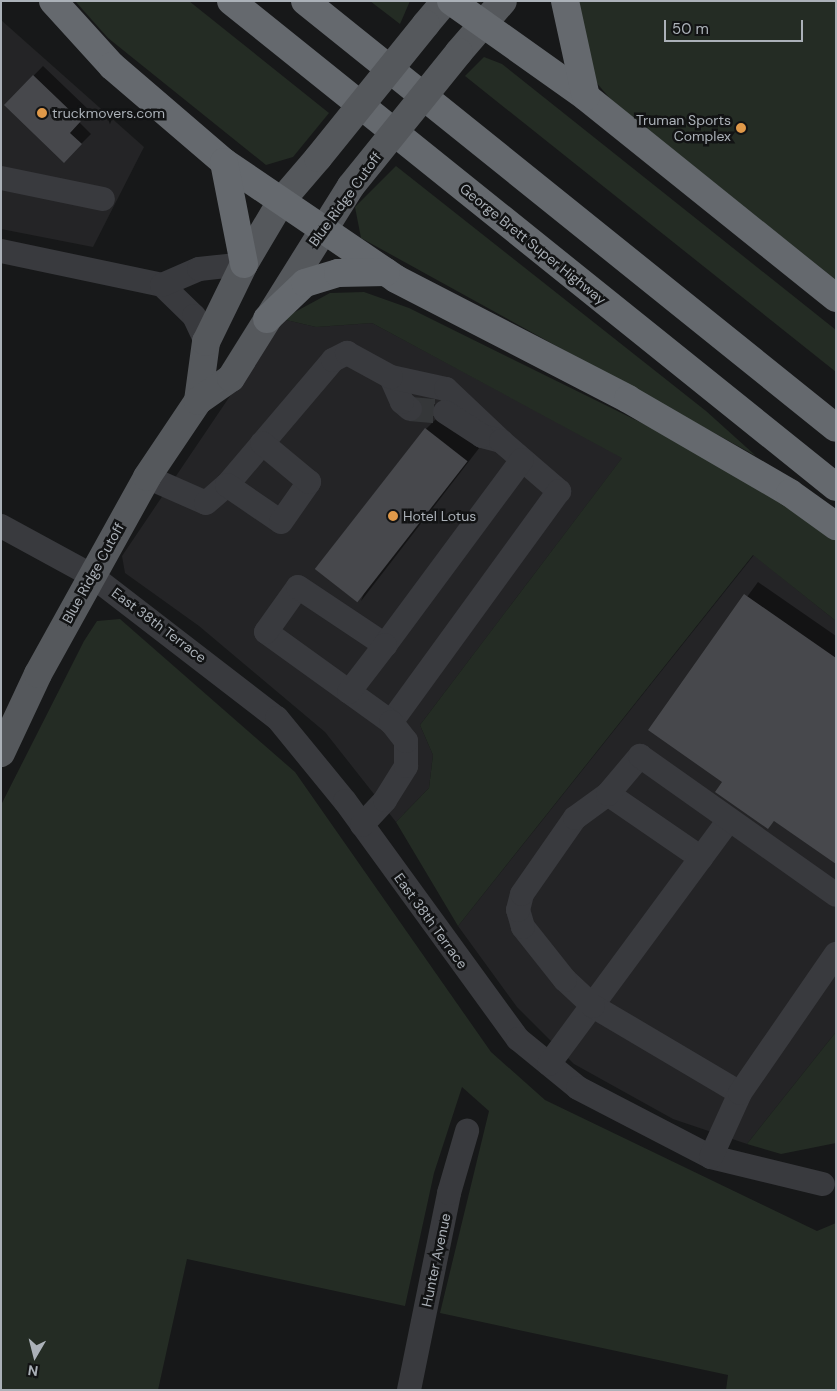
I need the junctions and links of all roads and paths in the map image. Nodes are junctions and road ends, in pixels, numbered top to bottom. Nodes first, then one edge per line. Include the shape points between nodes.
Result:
1 (53, 1) edge
2 (231, 1) edge
3 (305, 1) edge
4 (445, 1) edge
5 (451, 1) edge
6 (503, 1) edge
7 (565, 1) edge
8 (483, 25) junction
9 (586, 97) junction
10 (224, 162) junction
11 (1, 178) edge
12 (103, 199) dead end
13 (282, 200) junction
14 (322, 225) junction
15 (1, 252) edge
16 (244, 264) junction
17 (386, 272) junction
18 (162, 285) junction
19 (836, 298) edge
20 (267, 319) junction
21 (206, 342) junction
22 (391, 377) junction
23 (198, 401) junction
24 (410, 409) dead end
25 (445, 412) tunnel mouth
26 (836, 428) edge
27 (501, 441) junction
28 (262, 444) junction
29 (522, 460) junction
30 (147, 477) junction
31 (227, 485) junction
32 (836, 487) edge
33 (1, 526) edge
34 (836, 526) edge
35 (90, 575) junction
36 (385, 645) junction
37 (349, 692) junction
38 (391, 722) junction
39 (1, 754) edge
40 (608, 794) junction
41 (729, 820) junction
42 (362, 826) junction
43 (701, 858) junction
44 (836, 895) edge
45 (836, 954) edge
46 (593, 1006) junction
47 (549, 1064) junction
48 (740, 1093) junction
49 (467, 1131) dead end
50 (711, 1158) junction
51 (824, 1184) dead end
52 (408, 1390) edge

1 - 10 highway via 112,66
2 - 32 highway, George Brett Super Highway
3 - 26 highway
4 - 13 main road, Blue Ridge Cutoff, bridge
5 - 8 highway
6 - 8 main road, Blue Ridge Cutoff
7 - 9 highway
8 - 9 highway
8 - 14 main road, Blue Ridge Cutoff, bridge
9 - 19 highway
10 - 13 highway
10 - 16 highway
11 - 12 street
13 - 14 highway
13 - 16 main road, Blue Ridge Cutoff
14 - 17 highway
14 - 20 main road, Blue Ridge Cutoff
15 - 18 street
16 - 18 street via 199,269
16 - 21 main road, Blue Ridge Cutoff
17 - 20 highway via 338,273 305,283
17 - 34 highway via 628,399 790,493
18 - 21 street via 194,316
20 - 23 main road, Blue Ridge Cutoff via 232,378
21 - 23 main road, Blue Ridge Cutoff
22 - 24 street via 402,402
22 - 27 street via 446,389
22 - 28 street via 347,353 340,356
23 - 30 main road, Blue Ridge Cutoff
25 - 27 street via 482,436
27 - 29 street
28 - 31 street
28 - 31 street via 309,482 281,522
29 - 36 street
29 - 38 street via 559,492
30 - 31 street via 206,503
30 - 35 main road, Blue Ridge Cutoff
33 - 35 street, East 38th Terrace
35 - 39 main road, Blue Ridge Cutoff
35 - 42 street, East 38th Terrace via 277,718
36 - 37 street
36 - 37 street via 298,586 266,632
37 - 38 street
38 - 42 street via 406,741 406,766 385,800
40 - 41 street via 640,756
40 - 43 street
40 - 46 street via 575,818 522,894 518,910 529,934 565,980
41 - 43 street
41 - 44 street
42 - 47 street, East 38th Terrace via 518,1038
43 - 46 street
45 - 48 street
46 - 47 street
46 - 48 street
47 - 50 street, East 38th Terrace via 578,1088
48 - 50 street
49 - 52 street, Hunter Avenue via 450,1193
50 - 51 street, East 38th Terrace

